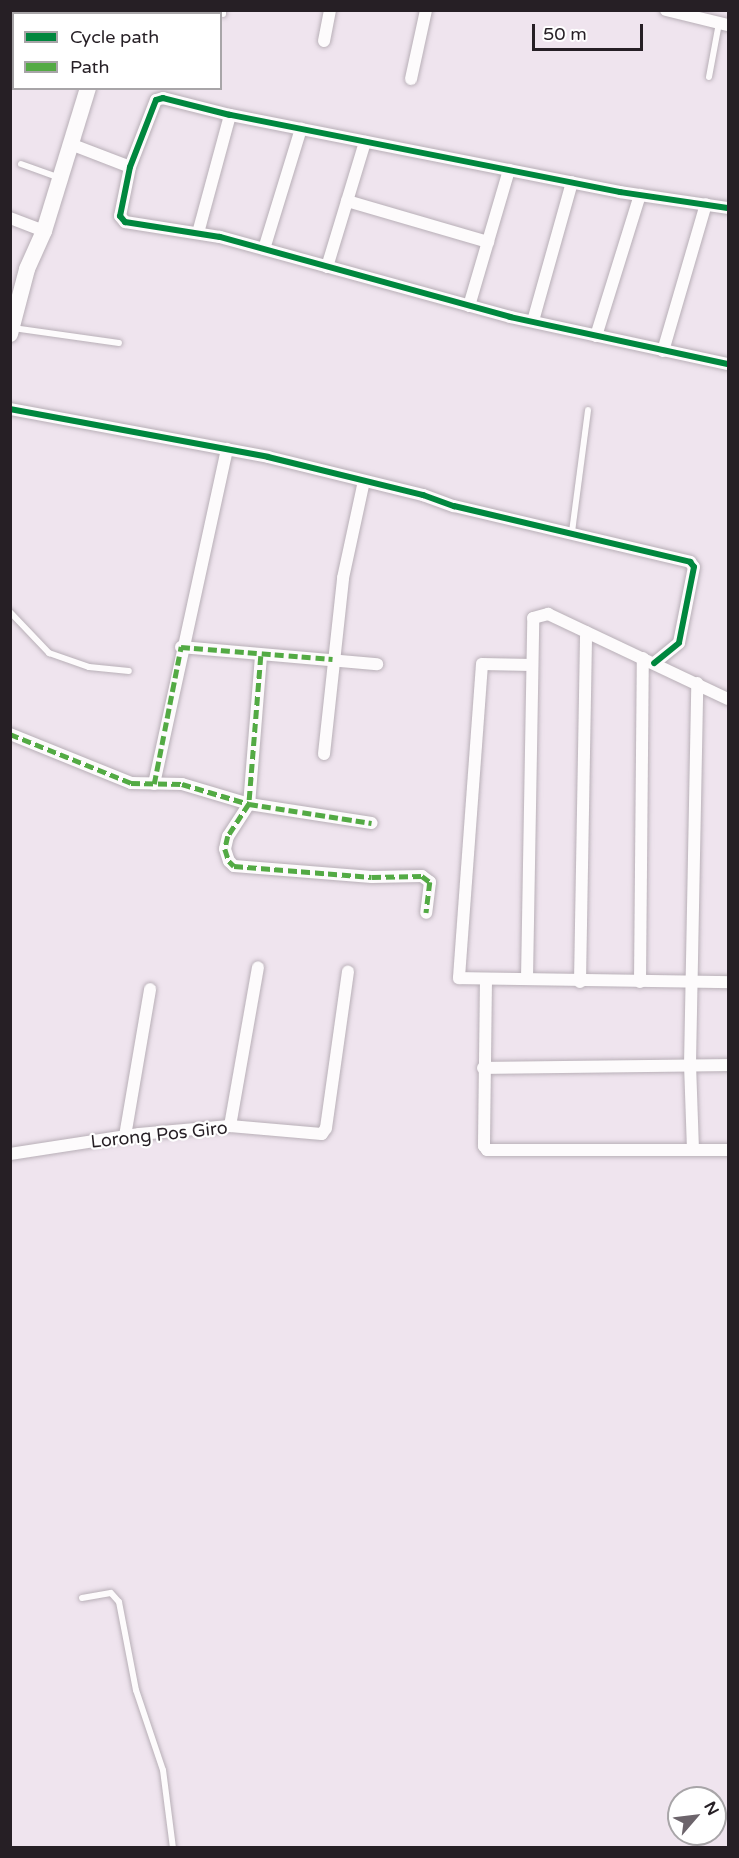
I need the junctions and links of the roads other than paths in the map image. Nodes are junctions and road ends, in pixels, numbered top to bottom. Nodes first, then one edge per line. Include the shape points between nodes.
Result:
1 (330, 10) edge
2 (426, 10) edge
3 (666, 10) edge
4 (724, 24) edge
5 (324, 41) dead end
6 (709, 77) dead end
7 (411, 79) dead end
8 (87, 90) edge
9 (231, 115) junction
10 (301, 129) junction
11 (365, 142) junction
12 (73, 145) junction
13 (21, 164) dead end
14 (130, 167) junction
15 (509, 170) junction
16 (60, 178) junction
17 (572, 182) junction
18 (640, 195) junction
19 (347, 201) junction
20 (706, 204) junction
21 (729, 208) edge
22 (10, 218) edge
23 (44, 231) junction
24 (198, 233) junction
25 (488, 242) junction
26 (264, 249) junction
27 (327, 267) junction
28 (469, 306) junction
29 (533, 321) junction
30 (12, 322) edge
31 (596, 336) junction
32 (119, 343) dead end
33 (663, 351) junction
34 (729, 364) edge
35 (10, 409) edge
36 (588, 410) dead end
37 (227, 449) junction
38 (364, 481) junction
39 (572, 532) junction
40 (10, 612) edge
41 (586, 632) junction
42 (181, 647) junction
43 (261, 656) junction
44 (333, 659) junction
45 (648, 661) junction
46 (376, 664) dead end
47 (532, 665) junction
48 (129, 670) dead end
49 (697, 683) junction
50 (729, 699) edge
51 (10, 734) edge
52 (324, 754) dead end
53 (154, 784) junction
54 (249, 804) junction
55 (372, 823) dead end
56 (426, 913) dead end
57 (258, 967) dead end
58 (348, 972) dead end
59 (486, 979) junction
60 (527, 979) junction
61 (580, 982) junction
62 (639, 982) junction
63 (694, 982) junction
64 (729, 982) edge
65 (150, 989) dead end
66 (690, 1064) junction
67 (729, 1065) edge
68 (483, 1068) junction
69 (230, 1126) junction
70 (125, 1136) junction
71 (693, 1150) junction
72 (729, 1150) edge
73 (10, 1154) edge
74 (82, 1598) dead end
75 (173, 1848) edge

1 - 5 street
2 - 7 street
3 - 4 street
4 - 6 lane
8 - 12 main road
9 - 10 street
9 - 14 street via 158,99
9 - 24 street
10 - 11 street
10 - 26 street
11 - 15 street
11 - 19 street
12 - 14 street
12 - 16 main road
13 - 16 lane
14 - 24 street via 121,219
15 - 17 street
15 - 25 street
16 - 23 main road
17 - 18 street
17 - 29 street
18 - 20 street
18 - 31 street
19 - 25 street
19 - 27 street
20 - 21 street
20 - 33 street
22 - 23 street
23 - 30 main road via 27,269
24 - 26 street
25 - 28 street
26 - 27 street
27 - 28 street
28 - 29 street
29 - 31 street
30 - 32 lane
31 - 33 street
33 - 34 street
35 - 37 street
36 - 39 lane
37 - 38 street
37 - 42 street
38 - 39 street
38 - 44 street via 343,578
39 - 45 street via 694,566 679,644
40 - 48 lane via 49,653 88,667
41 - 45 street
41 - 47 street via 548,615 536,615
41 - 61 street
42 - 43 street
42 - 53 street
43 - 44 street
43 - 54 street
44 - 46 street
44 - 52 street
45 - 49 street
45 - 62 street
47 - 59 street via 482,664 458,974 463,979
47 - 60 street
49 - 50 street
49 - 63 street
51 - 53 street via 131,783
53 - 54 street via 182,784
54 - 55 street
54 - 56 street via 228,836 226,855 234,866 372,877 422,876 430,882
57 - 69 street
58 - 69 street, Lorong Pos Giro via 322,1134
59 - 60 street
59 - 68 street
60 - 61 street
61 - 62 street
62 - 63 street
63 - 64 street
63 - 66 street
65 - 70 street
66 - 67 street
66 - 68 street
66 - 71 street
68 - 71 street via 487,1150
69 - 70 street, Lorong Pos Giro
70 - 73 street, Lorong Pos Giro
71 - 72 street
74 - 75 lane via 111,1593 119,1602 136,1690 163,1770

